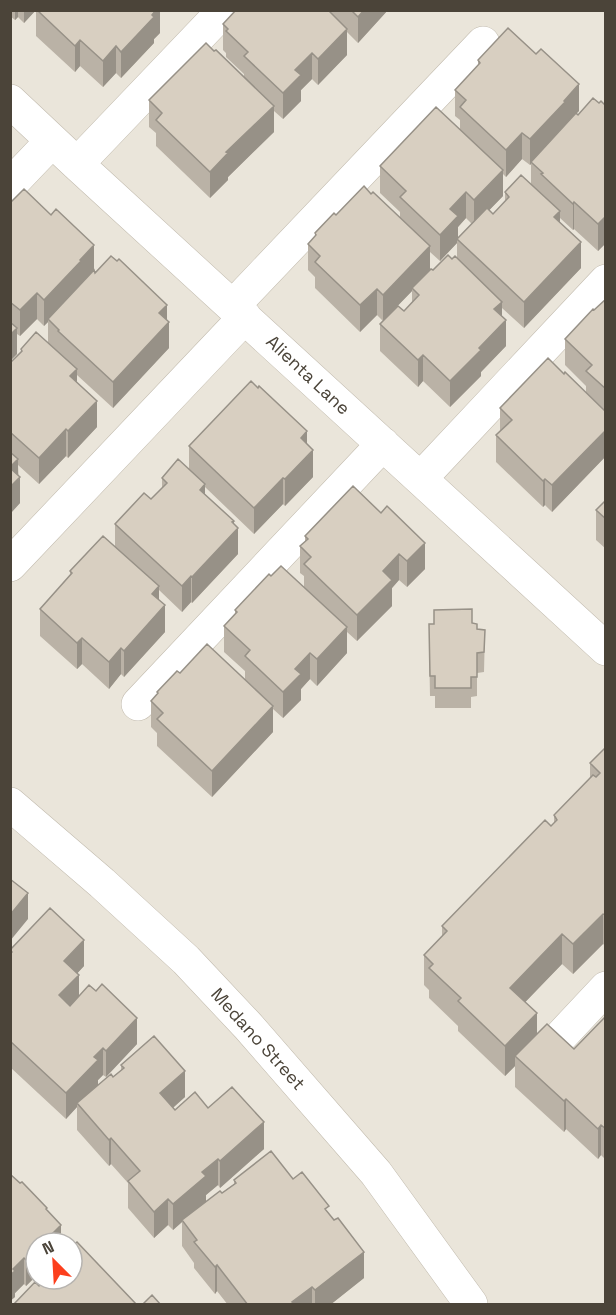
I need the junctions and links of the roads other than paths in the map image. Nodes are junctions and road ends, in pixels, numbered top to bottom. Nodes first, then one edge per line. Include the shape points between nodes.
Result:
1 (224, 10) edge
2 (483, 43) dead end
3 (10, 101) edge
4 (52, 141) junction
5 (77, 164) junction
6 (10, 185) edge
7 (606, 281) edge
8 (239, 311) junction
9 (383, 444) junction
10 (421, 478) junction
11 (10, 565) edge
12 (606, 649) edge
13 (138, 704) dead end
14 (10, 804) edge
15 (606, 988) edge
16 (562, 1035) edge
17 (471, 1305) edge

1 - 5 street
2 - 8 street
3 - 4 street, Alienta Lane
4 - 5 street, Alienta Lane
4 - 6 street
5 - 8 street, Alienta Lane
7 - 10 street
8 - 9 street, Alienta Lane
8 - 11 street
9 - 10 street, Alienta Lane
9 - 13 street
10 - 12 street, Alienta Lane
14 - 17 street, Medano Street via 186,960 248,1026 376,1173
15 - 16 street

